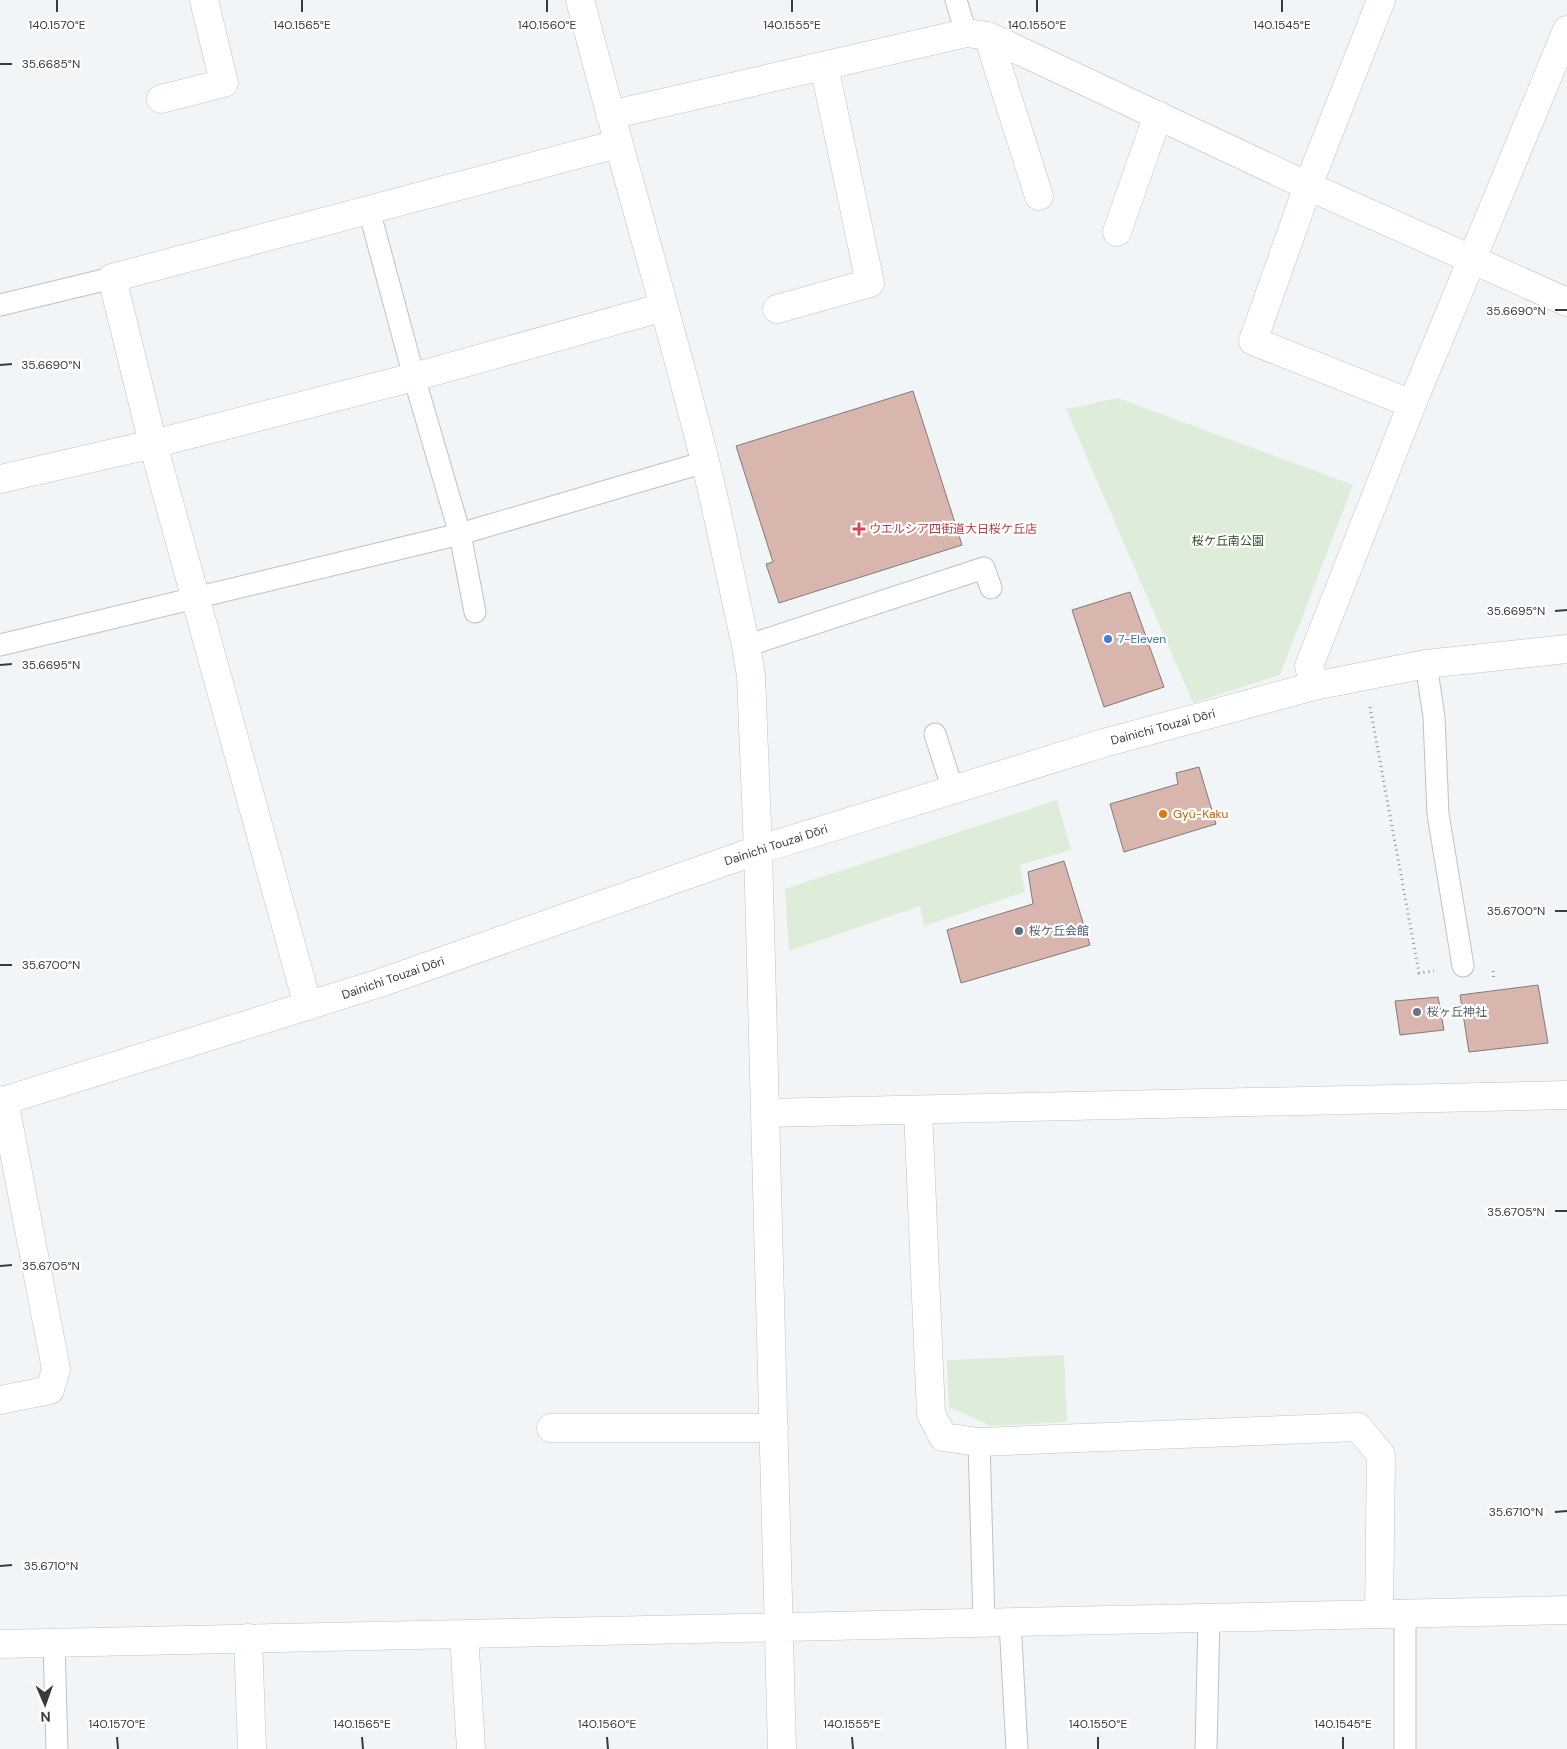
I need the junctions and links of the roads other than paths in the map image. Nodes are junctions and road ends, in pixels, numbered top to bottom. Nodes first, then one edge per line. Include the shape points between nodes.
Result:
1 (204, 0) edge
2 (580, 0) edge
3 (956, 0) edge
4 (1381, 0) edge
5 (1567, 30) edge
6 (977, 34) junction
7 (824, 66) junction
8 (161, 99) dead end
9 (610, 115) junction
10 (1158, 115) junction
11 (618, 144) junction
12 (1308, 186) junction
13 (1039, 196) dead end
14 (369, 210) junction
15 (1117, 232) dead end
16 (1472, 258) junction
17 (112, 278) junction
18 (1567, 302) edge
19 (0, 305) edge
20 (664, 307) junction
21 (777, 309) dead end
22 (414, 377) junction
23 (1412, 404) junction
24 (154, 444) junction
25 (705, 462) junction
26 (0, 478) edge
27 (460, 534) junction
28 (991, 588) dead end
29 (196, 598) junction
30 (476, 612) dead end
31 (0, 645) edge
32 (746, 646) junction
33 (1567, 649) edge
34 (1426, 664) junction
35 (1314, 686) junction
36 (935, 734) dead end
37 (953, 790) junction
38 (758, 850) junction
39 (1463, 966) road end
40 (308, 1006) junction
41 (1, 1095) edge
42 (1567, 1096) edge
43 (918, 1110) junction
44 (765, 1113) junction
45 (0, 1400) edge
46 (551, 1428) dead end
47 (774, 1428) junction
48 (979, 1442) junction
49 (1567, 1610) edge
50 (1392, 1614) junction
51 (1209, 1618) junction
52 (997, 1622) junction
53 (779, 1627) junction
54 (464, 1634) junction
55 (248, 1638) junction
56 (54, 1643) junction
57 (0, 1644) edge
58 (57, 1749) edge
59 (252, 1749) edge
60 (471, 1749) edge
61 (782, 1749) edge
62 (1017, 1749) edge
63 (1206, 1749) edge
64 (1405, 1749) edge

1 - 8 street via 224,83
2 - 9 street
3 - 6 lane
4 - 12 street
5 - 16 street
6 - 7 street
6 - 10 street
6 - 13 street
7 - 9 street
7 - 21 street via 870,283
9 - 11 street
10 - 12 street
10 - 15 street
11 - 14 street
11 - 20 street
12 - 16 street
12 - 23 street via 1253,341
14 - 17 street
14 - 22 lane
16 - 18 street
16 - 23 street
17 - 19 lane
17 - 24 street
20 - 22 street
20 - 25 street
22 - 24 street
22 - 27 lane
23 - 35 street via 1309,666
24 - 26 street
24 - 29 street
25 - 27 lane
25 - 32 street
27 - 29 lane
27 - 30 lane
28 - 32 lane via 984,568
29 - 31 lane
29 - 40 street
32 - 38 street via 751,676
33 - 34 street, Dainichi Touzai Dōri
34 - 35 street, Dainichi Touzai Dōri
34 - 39 lane via 1434,717 1438,814
35 - 37 street, Dainichi Touzai Dōri
36 - 37 lane
37 - 38 street, Dainichi Touzai Dōri
38 - 40 street, Dainichi Touzai Dōri
38 - 44 street
40 - 41 street, Dainichi Touzai Dōri
41 - 45 street via 56,1369 50,1390
42 - 43 street
43 - 44 street
43 - 48 street via 931,1414 944,1438
44 - 47 street
46 - 47 street
47 - 53 street
48 - 50 street via 1358,1427 1381,1455
48 - 52 lane
49 - 50 street
50 - 51 street
50 - 64 lane
51 - 52 street
51 - 63 lane
52 - 53 street
52 - 62 lane
53 - 54 street
53 - 61 street
54 - 55 street
54 - 60 street
55 - 56 street
55 - 59 street
56 - 57 street
56 - 58 lane

